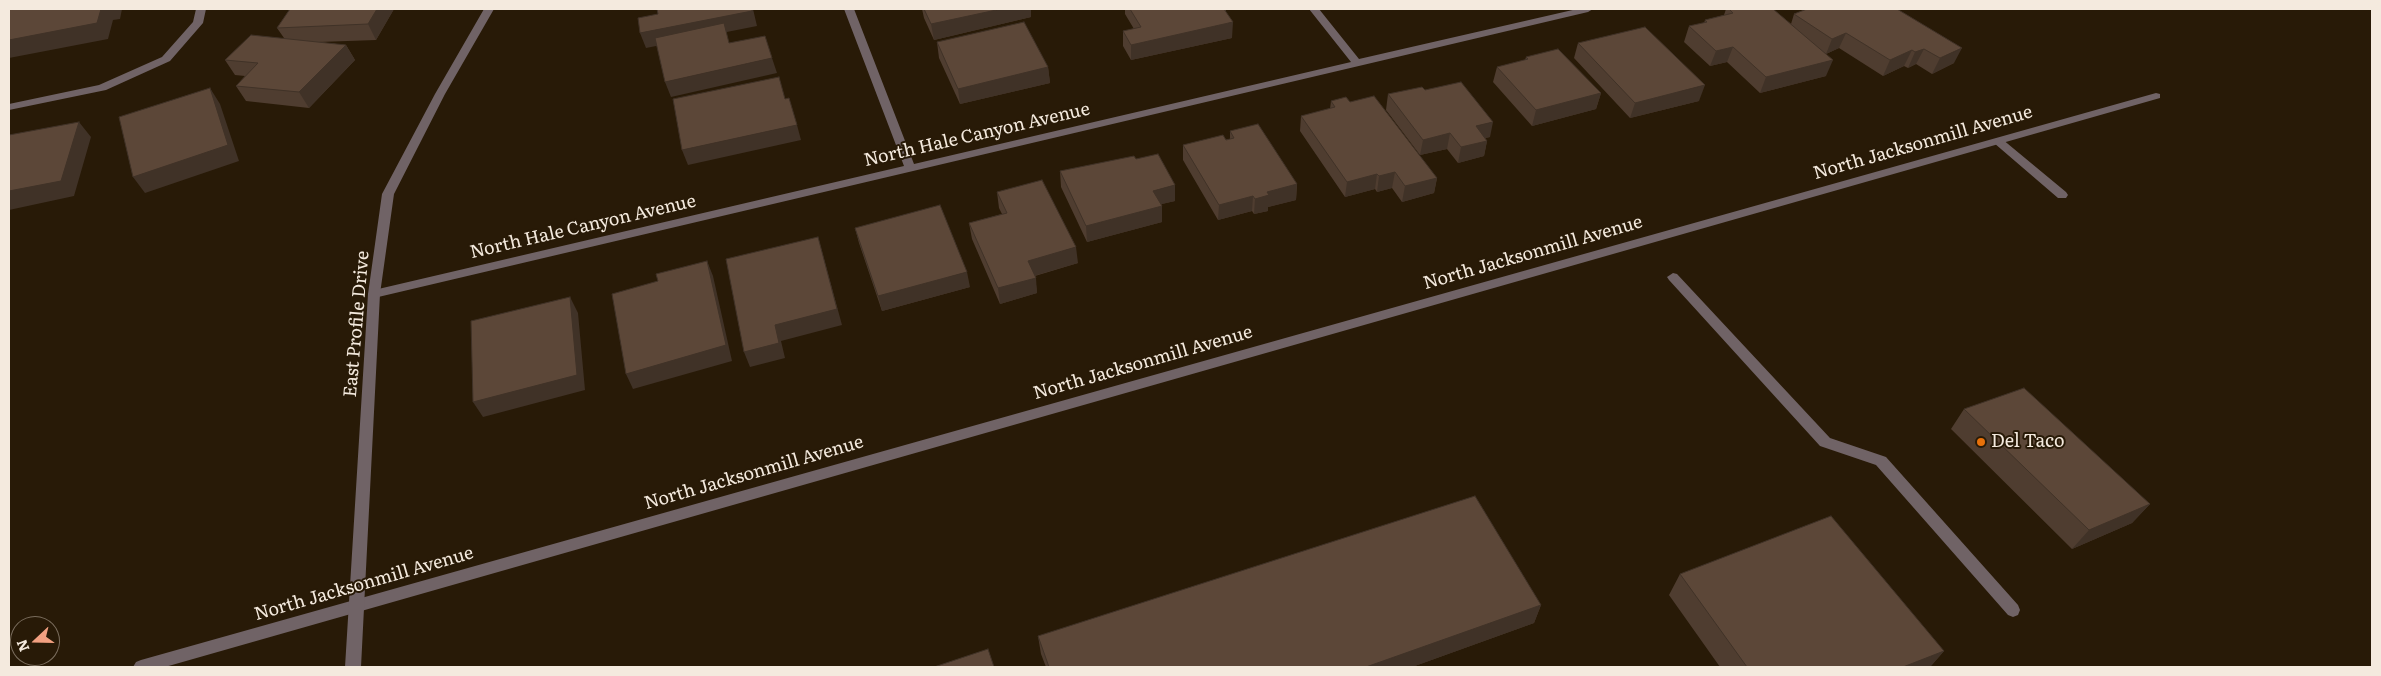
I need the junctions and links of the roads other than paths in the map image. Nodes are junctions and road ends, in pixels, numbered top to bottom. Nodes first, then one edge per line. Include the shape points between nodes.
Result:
1 (201, 9) edge
2 (489, 9) edge
3 (849, 9) edge
4 (1314, 9) edge
5 (1588, 9) edge
6 (1357, 63) junction
7 (2156, 96) dead end
8 (9, 107) edge
9 (1998, 141) junction
10 (910, 168) junction
11 (2062, 195) dead end
12 (1673, 277) dead end
13 (374, 294) junction
14 (356, 605) junction
15 (2013, 610) dead end
16 (142, 667) edge
17 (353, 667) edge

1 - 8 street via 198,23 166,59 102,88
2 - 13 street, East Profile Drive via 388,194
3 - 10 street
4 - 6 street
5 - 6 street, North Hale Canyon Avenue
6 - 10 street, North Hale Canyon Avenue
7 - 9 street, North Jacksonmill Avenue
9 - 11 street
9 - 14 street, North Jacksonmill Avenue
10 - 13 street, North Hale Canyon Avenue
12 - 15 street via 1825,442 1881,461
13 - 14 street, East Profile Drive
14 - 16 street, North Jacksonmill Avenue
14 - 17 street, East Profile Drive

